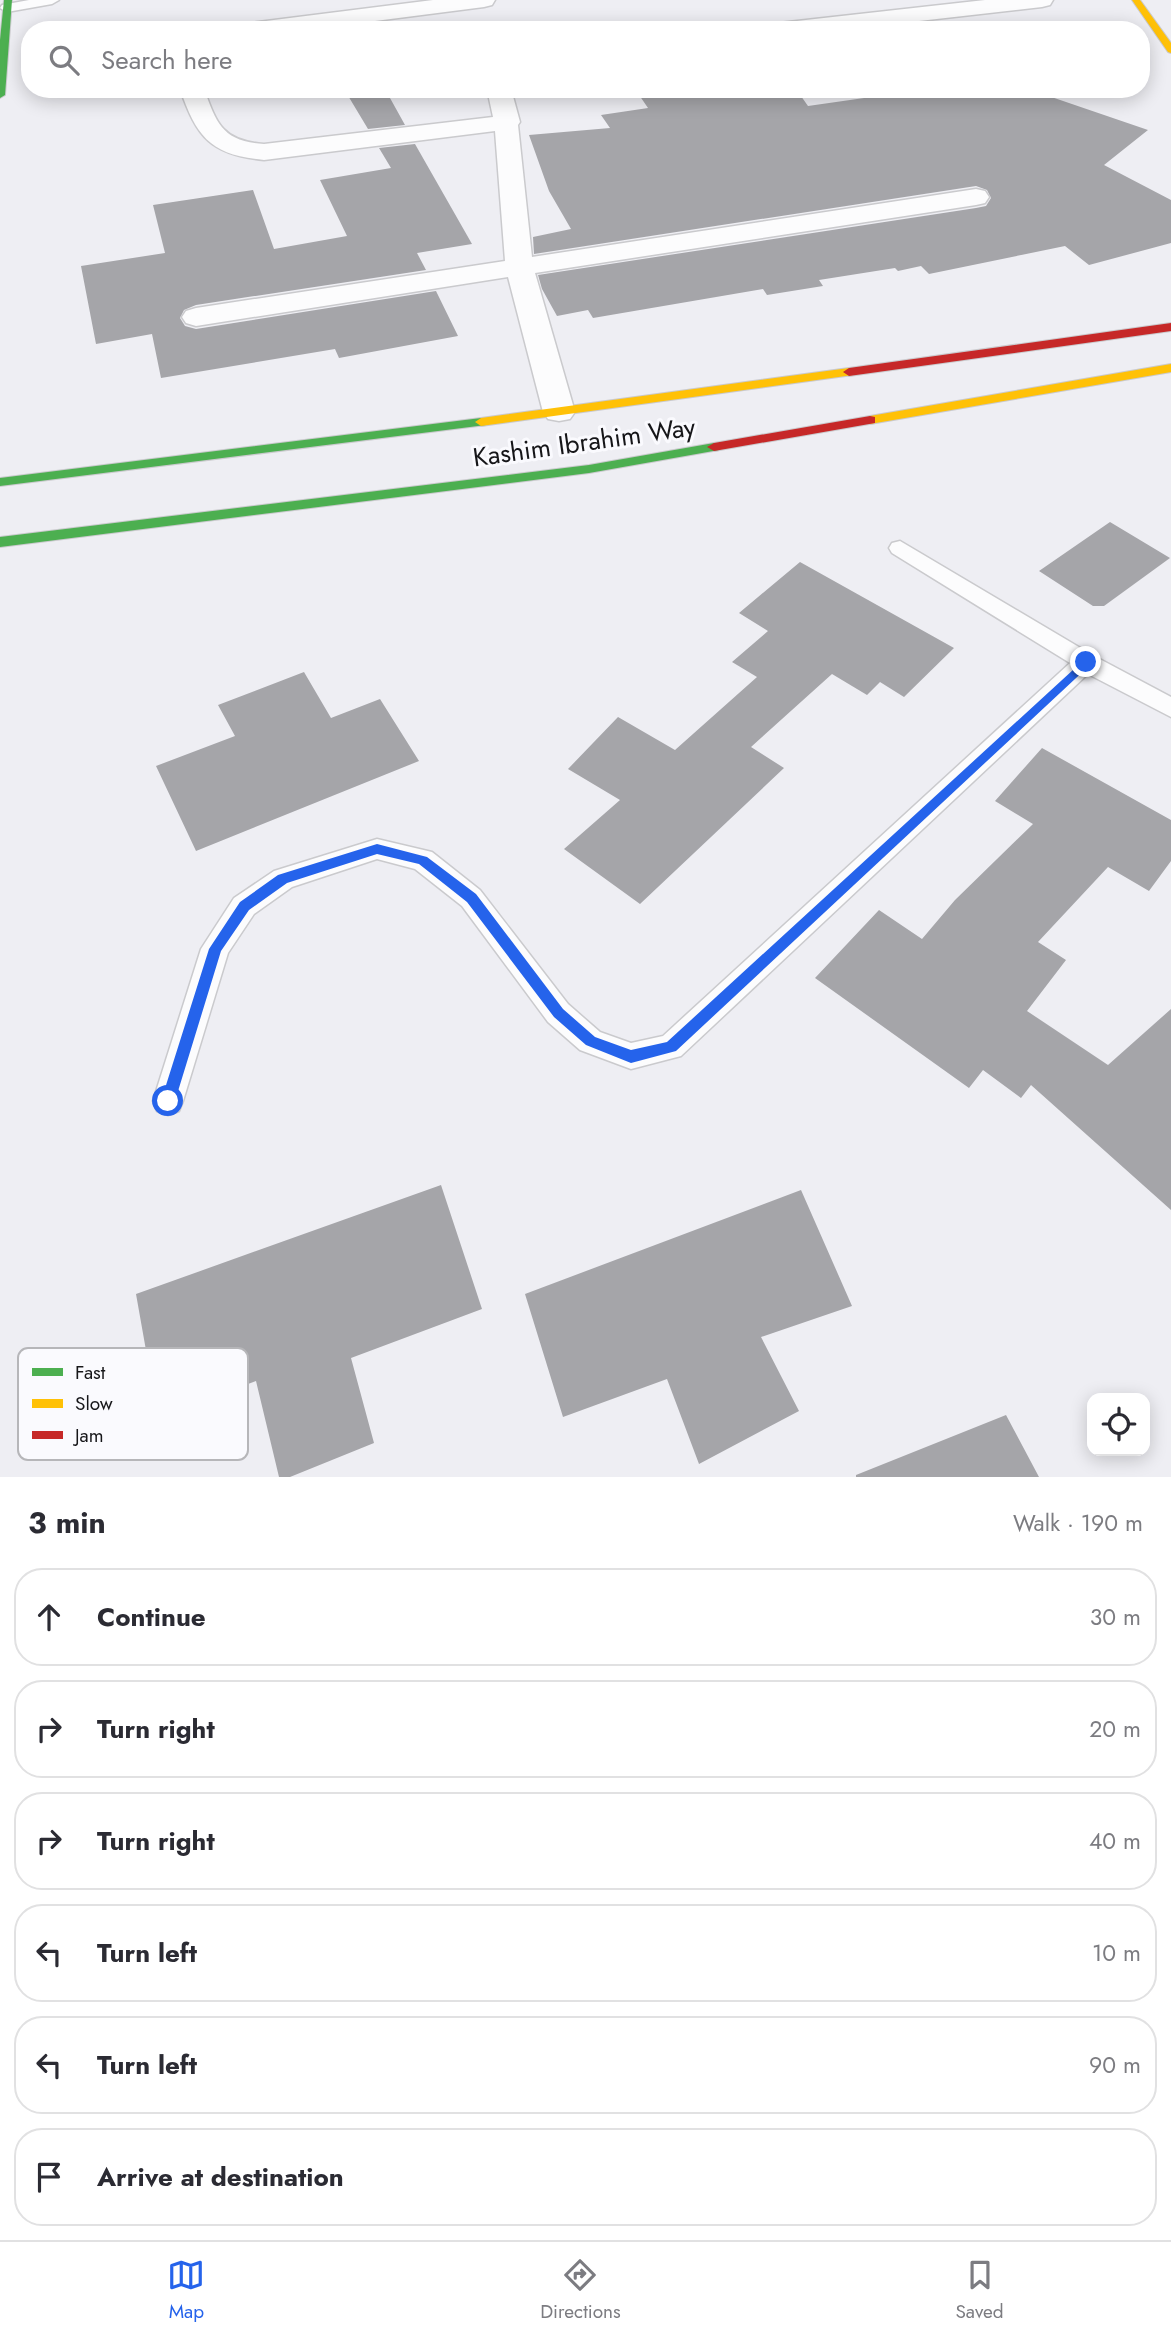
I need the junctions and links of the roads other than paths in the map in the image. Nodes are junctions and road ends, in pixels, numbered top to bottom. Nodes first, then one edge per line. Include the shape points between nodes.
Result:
1 (52, 0) edge
2 (817, 0) edge
3 (1042, 0) edge
4 (1136, 0) edge
5 (8, 4) edge
6 (472, 8) edge
7 (341, 21) edge
8 (836, 21) edge
9 (880, 21) edge
10 (1171, 51) edge
11 (0, 95) edge
12 (195, 98) edge
13 (501, 98) edge
14 (508, 122) junction
15 (976, 197) dead end
16 (520, 268) junction
17 (196, 317) dead end
18 (1166, 327) edge
19 (1171, 368) edge
20 (1127, 375) junction
21 (1171, 376) edge
22 (559, 412) junction
23 (0, 482) edge
24 (0, 542) edge
25 (900, 548) dead end
26 (1086, 662) junction
27 (1171, 708) edge
28 (168, 1101) dead end

1 - 5 lane
2 - 8 street
3 - 9 street
4 - 10 main road
5 - 11 main road
6 - 7 street
12 - 14 street via 205,126 239,151 264,152
13 - 14 street
14 - 16 street
15 - 16 street
16 - 17 street
16 - 22 street
18 - 22 main road, Kashim Ibrahim Way
19 - 20 main road, Kashim Ibrahim Way
20 - 21 main road
20 - 24 main road, Kashim Ibrahim Way via 589,469
22 - 23 main road, Kashim Ibrahim Way
25 - 26 lane
26 - 27 lane
26 - 28 lane via 671,1047 631,1056 590,1041 558,1013 471,898 423,860 377,849 283,879 244,906 215,949

